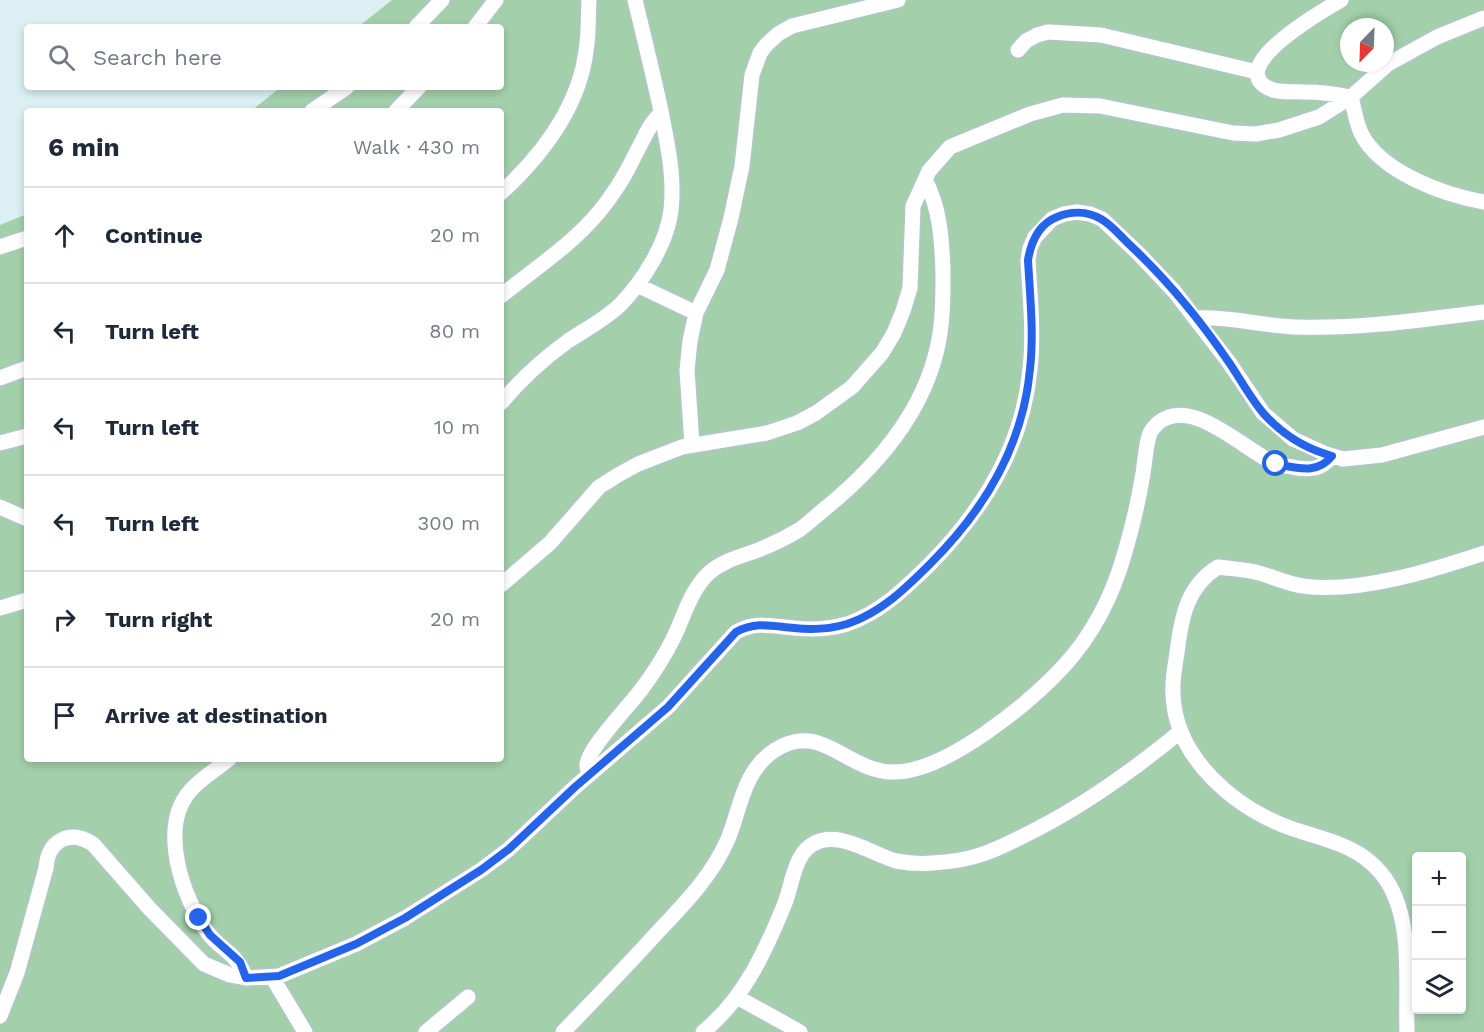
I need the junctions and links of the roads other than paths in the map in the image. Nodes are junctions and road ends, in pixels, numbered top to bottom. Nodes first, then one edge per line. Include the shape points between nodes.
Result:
1 (442, 0) edge
2 (496, 0) edge
3 (588, 0) edge
4 (635, 0) edge
5 (898, 0) edge
6 (1341, 0) edge
7 (1484, 18) edge
8 (419, 24) edge
9 (477, 24) edge
10 (1018, 50) dead end
11 (1257, 72) junction
12 (343, 90) edge
13 (416, 90) edge
14 (1351, 97) junction
15 (316, 108) edge
16 (399, 108) edge
17 (661, 113) junction
18 (925, 180) junction
19 (504, 190) edge
20 (1484, 202) edge
21 (24, 239) edge
22 (0, 247) edge
23 (637, 285) junction
24 (504, 294) edge
25 (1484, 312) edge
26 (696, 314) junction
27 (1196, 318) junction
28 (24, 369) edge
29 (0, 378) edge
30 (504, 399) edge
31 (1484, 427) edge
32 (24, 437) edge
33 (0, 443) edge
34 (692, 445) junction
35 (1332, 456) junction
36 (0, 507) edge
37 (24, 518) edge
38 (1484, 553) edge
39 (504, 582) edge
40 (24, 601) edge
41 (0, 608) edge
42 (1181, 731) junction
43 (225, 762) edge
44 (590, 775) junction
45 (272, 977) junction
46 (246, 978) junction
47 (468, 997) dead end
48 (738, 997) junction
49 (0, 1016) edge
50 (305, 1032) edge
51 (426, 1032) edge
52 (564, 1032) edge
53 (703, 1032) edge
54 (800, 1032) edge
55 (1407, 1032) edge

1 - 8 lane
2 - 9 lane
3 - 19 lane via 586,52 572,96 537,157
4 - 17 lane
5 - 26 lane via 792,26 760,53 752,75 742,166 731,218 717,270
6 - 11 lane via 1271,49 1259,62
7 - 14 lane via 1396,59
10 - 11 lane via 1026,41 1048,32 1101,35
11 - 14 lane via 1265,86 1278,91
12 - 15 lane
13 - 16 lane
14 - 18 lane via 1300,125 1256,134 1233,133 1100,106 1046,108 950,147
14 - 20 lane via 1361,133 1389,163 1438,190
17 - 23 lane via 670,154 671,211 663,238
17 - 24 lane via 652,122 619,184 591,221 571,243
18 - 34 lane via 913,206 910,288 894,333 867,372 835,401 797,423 737,440
18 - 44 lane via 933,194 939,223 942,320 937,350 915,405 889,446 838,498 800,529 776,543 729,560 702,580 659,664 592,750 586,765
21 - 22 lane
23 - 26 lane
23 - 30 lane via 601,322 540,363
25 - 27 lane via 1338,328
26 - 34 lane via 687,370
27 - 35 lane via 1263,413 1293,439
27 - 44 lane via 1102,219 1077,212 1052,219 1035,237 1028,260 1032,340 1019,425 998,477 948,545 914,580 864,617 828,628 762,624 736,632 668,707
28 - 29 lane
31 - 35 lane via 1382,455 1343,459
32 - 33 lane
34 - 39 lane via 638,464 599,488 550,543
35 - 52 lane via 1314,469 1276,464 1196,417 1177,415 1158,423 1150,432 1117,577 1092,629 1063,667 996,727 909,771 865,767 833,748 811,741 774,750 746,784 729,837 706,879
36 - 37 lane
38 - 42 lane via 1436,569 1343,587 1303,586 1259,573 1218,567 1206,574 1191,594 1178,644 1173,695
40 - 41 lane
42 - 48 lane via 1094,797 1014,842 974,858 925,864 897,861 831,838 818,841 799,860 771,938
42 - 55 lane via 1206,772 1243,803 1291,828 1351,849 1381,873 1400,906 1404,925
43 - 46 lane via 190,790 177,821 175,847 183,884 199,918 210,935 240,962
44 - 45 lane via 509,849 453,890 356,944
45 - 46 lane
45 - 50 lane
46 - 49 lane via 204,964 93,844 74,836 56,843 50,850 26,944
47 - 51 lane
48 - 53 lane
48 - 54 lane

